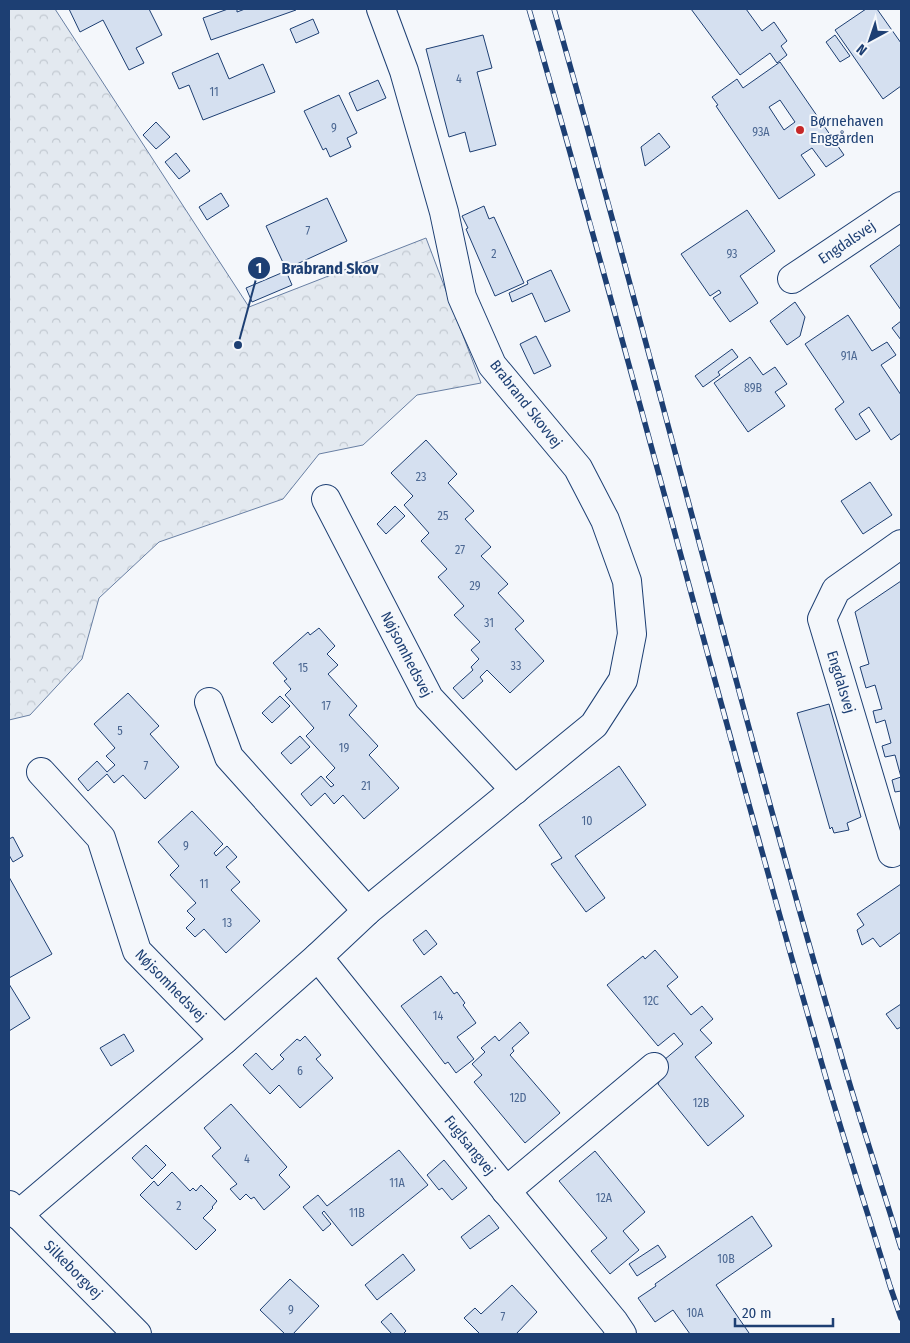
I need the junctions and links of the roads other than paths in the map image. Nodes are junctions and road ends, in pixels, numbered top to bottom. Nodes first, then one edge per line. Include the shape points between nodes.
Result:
1 (382, 9) edge
2 (901, 206) edge
3 (792, 279) dead end
4 (326, 499) dead end
5 (901, 544) edge
6 (209, 702) dead end
7 (41, 772) dead end
8 (515, 790) junction
9 (892, 853) dead end
10 (367, 911) junction
11 (318, 957) junction
12 (224, 1040) junction
13 (654, 1067) dead end
14 (506, 1191) junction
15 (14, 1210) edge
16 (137, 1334) edge
17 (622, 1334) edge

1 - 8 street, Brabrand Skovvej via 404,71 444,212 462,297 492,365 578,468 605,520 627,581 632,634 623,680 594,725
2 - 3 street, Engdalsvej
4 - 8 street, Nøjsomhedsvej via 429,698
5 - 9 street, Engdalsvej via 836,590 822,619
6 - 10 street via 229,757
7 - 12 street, Nøjsomhedsvej via 101,838 137,951
8 - 10 street
10 - 11 street
11 - 12 street
11 - 14 street, Fuglsangvej
12 - 15 street
13 - 14 street
14 - 17 street, Fuglsangvej
15 - 16 street, Silkeborgvej

